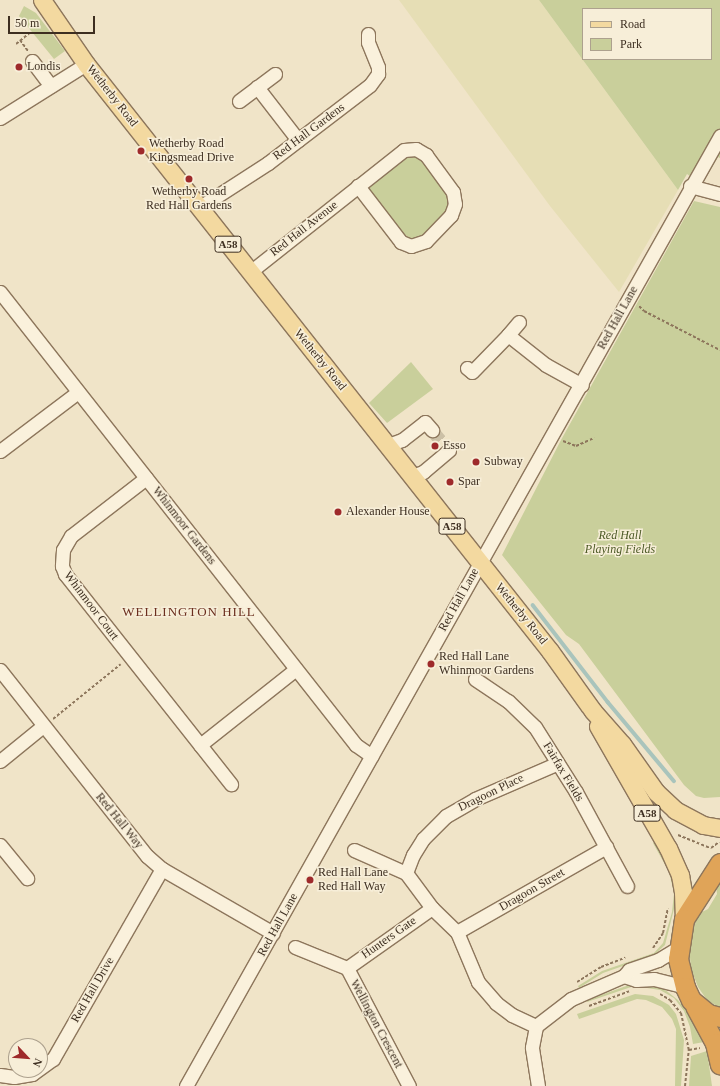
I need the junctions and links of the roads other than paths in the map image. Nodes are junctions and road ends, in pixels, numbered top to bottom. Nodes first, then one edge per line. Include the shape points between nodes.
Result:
1 (30, 0) edge
2 (44, 5) edge
3 (368, 34) dead end
4 (30, 55) road end
5 (86, 64) junction
6 (275, 74) dead end
7 (51, 86) junction
8 (257, 88) junction
9 (238, 101) dead end
10 (2, 112) edge
11 (720, 136) edge
12 (298, 140) junction
13 (358, 186) junction
14 (690, 186) junction
15 (720, 194) edge
16 (200, 207) junction
17 (250, 272) junction
18 (0, 292) edge
19 (519, 322) dead end
20 (508, 336) junction
21 (467, 368) dead end
22 (582, 385) junction
23 (78, 392) junction
24 (432, 430) tunnel mouth
25 (388, 445) junction
26 (449, 450) dead end
27 (0, 451) edge
28 (434, 463) junction
29 (412, 476) junction
30 (146, 478) junction
31 (423, 490) junction
32 (480, 563) junction
33 (296, 669) junction
34 (0, 670) edge
35 (475, 679) dead end
36 (593, 711) junction
37 (43, 726) junction
38 (200, 745) junction
39 (372, 756) junction
40 (0, 761) edge
41 (558, 763) junction
42 (231, 784) dead end
43 (720, 833) edge
44 (0, 845) edge
45 (606, 847) junction
46 (354, 850) dead end
47 (720, 863) edge
48 (162, 869) junction
49 (406, 873) junction
50 (27, 878) dead end
51 (627, 886) dead end
52 (432, 908) junction
53 (684, 919) junction
54 (457, 932) junction
55 (273, 933) junction
56 (295, 948) dead end
57 (678, 948) junction
58 (347, 968) junction
59 (624, 976) junction
60 (688, 993) junction
61 (720, 1017) edge
62 (536, 1026) junction
63 (720, 1064) edge
64 (0, 1075) edge
65 (186, 1086) edge
66 (409, 1086) edge
67 (538, 1086) edge

1 - 2 main road, A58
2 - 5 main road, Wetherby Road / A58
3 - 12 street, Red Hall Gardens via 368,42 378,67 375,80
4 - 7 street
5 - 7 street
5 - 16 main road, Wetherby Road / A58
6 - 8 street
7 - 10 street
8 - 9 street
8 - 12 street
11 - 14 street, Red Hall Lane
12 - 16 street, Red Hall Gardens
13 - 13 street, Red Hall Avenue via 404,150 416,149 426,155 454,192 455,204 451,215 426,241 411,246 401,242
13 - 17 street, Red Hall Avenue
14 - 15 street
14 - 22 street, Red Hall Lane
16 - 17 main road, Wetherby Road / A58
17 - 25 main road, Wetherby Road / A58
18 - 23 street, Whinmoor Gardens
19 - 20 street
20 - 21 street via 472,372
20 - 22 street via 546,365
22 - 32 street, Red Hall Lane
23 - 27 street
23 - 30 street, Whinmoor Gardens
24 - 25 street via 425,422 402,440
25 - 29 main road, Wetherby Road / A58
26 - 28 street
28 - 29 street
28 - 31 street
29 - 31 main road, Wetherby Road / A58
30 - 33 street, Whinmoor Gardens
30 - 38 street, Whinmoor Court via 71,536 62,558 65,574
31 - 32 main road, Wetherby Road / A58
32 - 36 main road, Wetherby Road / A58 via 550,651
32 - 39 street, Red Hall Lane
33 - 38 street
33 - 39 street, Whinmoor Gardens via 356,745
34 - 37 street, Red Hall Way
35 - 41 street, Fairfax Fields via 508,701 535,727
36 - 43 main road, Wetherby Road / A58 via 622,744 656,792 675,810
36 - 53 main road, Wetherby Road / A58 via 603,738 668,848 680,875 684,892
37 - 40 street
37 - 48 street, Red Hall Way via 147,856
38 - 42 street, Whinmoor Court
39 - 55 street, Red Hall Lane
41 - 45 street, Fairfax Fields
41 - 49 street, Dragoon Place via 475,799 446,816 423,839
44 - 50 street
45 - 51 street, Fairfax Fields
45 - 54 street, Dragoon Street
46 - 49 street
47 - 53 highway
48 - 55 street, Red Hall Way
48 - 64 street, Red Hall Drive via 53,1059 32,1074 14,1077
49 - 52 street
52 - 54 street
52 - 58 street, Hunters Gate
53 - 57 highway
54 - 62 street via 483,987 496,1003 512,1015
55 - 65 street, Red Hall Lane
56 - 58 street, Wellington Crescent
57 - 59 street via 658,960 629,970
57 - 60 highway
58 - 66 street, Wellington Crescent
59 - 60 street via 636,980 654,979
59 - 62 street via 571,999
60 - 61 highway via 708,1014
60 - 63 highway via 713,1037
62 - 67 street via 532,1047

